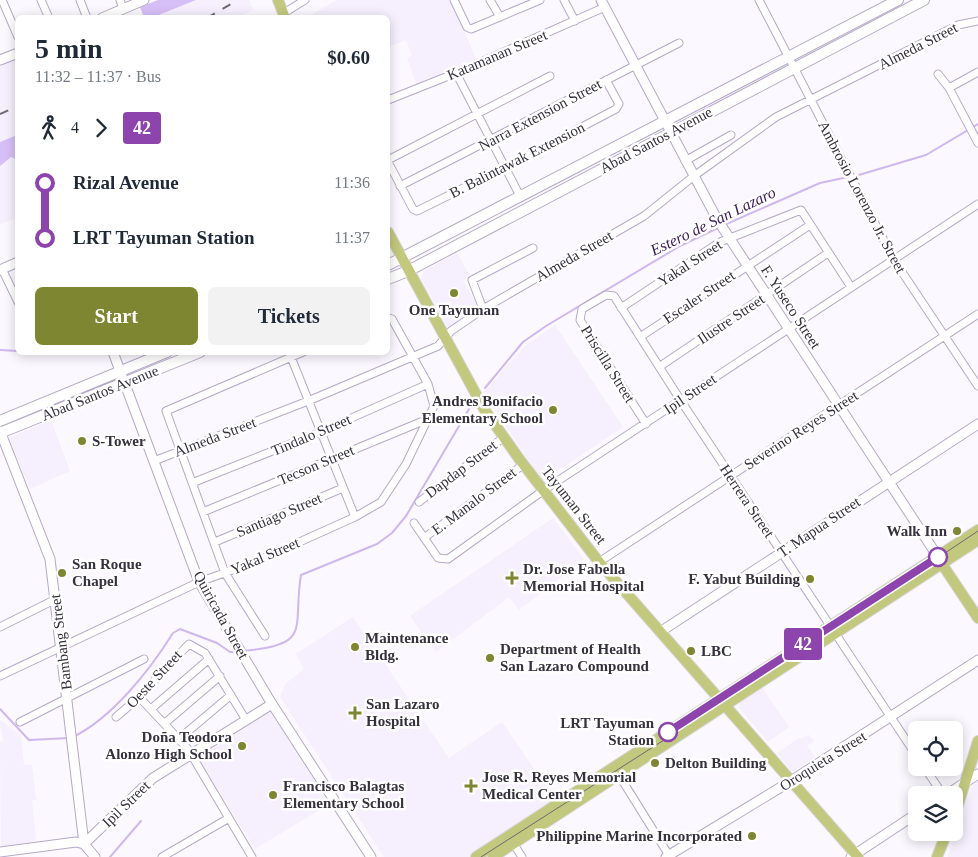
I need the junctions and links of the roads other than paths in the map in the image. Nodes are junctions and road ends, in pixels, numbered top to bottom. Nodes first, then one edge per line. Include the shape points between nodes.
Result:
1 (2, 0) edge
2 (41, 0) edge
3 (80, 0) edge
4 (144, 0) edge
5 (278, 0) edge
6 (306, 0) edge
7 (454, 0) edge
8 (490, 0) edge
9 (564, 0) edge
10 (759, 0) edge
11 (898, 0) edge
12 (924, 0) edge
13 (535, 1) edge
14 (603, 3) edge
15 (121, 4) edge
16 (48, 15) edge
17 (86, 15) edge
18 (106, 15) edge
19 (285, 15) edge
20 (500, 17) junction
21 (575, 21) junction
22 (978, 21) edge
23 (15, 30) edge
24 (679, 43) dead end
25 (15, 54) edge
26 (789, 58) junction
27 (0, 60) edge
28 (635, 65) junction
29 (794, 67) junction
30 (978, 72) edge
31 (456, 73) junction
32 (938, 74) dead end
33 (550, 76) dead end
34 (606, 80) junction
35 (949, 88) junction
36 (390, 99) edge
37 (810, 100) junction
38 (477, 114) junction
39 (665, 122) junction
40 (670, 132) junction
41 (731, 135) dead end
42 (490, 142) junction
43 (978, 143) edge
44 (390, 160) edge
45 (685, 161) junction
46 (390, 165) edge
47 (504, 168) junction
48 (694, 176) junction
49 (400, 186) junction
50 (520, 196) junction
51 (978, 204) edge
52 (810, 225) junction
53 (727, 235) junction
54 (390, 236) edge
55 (533, 248) dead end
56 (828, 253) junction
57 (402, 259) junction
58 (894, 260) junction
59 (15, 263) edge
60 (390, 264) edge
61 (746, 265) junction
62 (1, 269) edge
63 (408, 271) junction
64 (390, 278) edge
65 (851, 287) junction
66 (15, 296) edge
67 (614, 296) joint
68 (766, 296) junction
69 (622, 308) junction
70 (483, 309) junction
71 (978, 314) edge
72 (390, 318) edge
73 (787, 328) junction
74 (945, 336) junction
75 (446, 337) junction
76 (640, 337) junction
77 (114, 355) edge
78 (160, 355) edge
79 (193, 355) edge
80 (290, 355) edge
81 (412, 357) junction
82 (659, 367) junction
83 (120, 371) junction
84 (124, 383) junction
85 (428, 384) junction
86 (978, 386) edge
87 (308, 401) junction
88 (681, 401) junction
89 (838, 405) junction
90 (428, 419) junction
91 (0, 420) edge
92 (646, 424) junction
93 (978, 424) edge
94 (0, 432) edge
95 (320, 432) junction
96 (504, 437) junction
97 (181, 451) junction
98 (331, 458) junction
99 (154, 461) junction
100 (524, 464) junction
101 (731, 477) junction
102 (888, 481) junction
103 (192, 483) junction
104 (343, 488) junction
105 (544, 490) junction
106 (419, 502) dead end
107 (204, 512) junction
108 (355, 517) junction
109 (414, 523) dead end
110 (978, 530) edge
111 (424, 538) junction
112 (978, 540) edge
113 (215, 542) junction
114 (781, 553) junction
115 (940, 560) junction
116 (599, 562) junction
117 (225, 573) junction
118 (199, 582) junction
119 (56, 599) junction
120 (978, 618) edge
121 (0, 627) edge
122 (833, 630) junction
123 (660, 632) junction
124 (265, 636) dead end
125 (62, 646) junction
126 (144, 659) dead end
127 (209, 659) junction
128 (978, 660) edge
129 (0, 676) edge
130 (220, 676) junction
131 (231, 695) junction
132 (139, 697) junction
133 (68, 698) junction
134 (722, 703) junction
135 (272, 704) junction
136 (151, 709) junction
137 (116, 717) dead end
138 (891, 717) junction
139 (246, 720) junction
140 (20, 722) dead end
141 (166, 724) junction
142 (180, 738) junction
143 (978, 741) edge
144 (908, 743) edge
145 (191, 754) junction
146 (617, 772) junction
147 (978, 774) edge
148 (791, 781) junction
149 (965, 783) junction
150 (960, 786) edge
151 (963, 789) edge
152 (229, 818) junction
153 (908, 820) edge
154 (511, 839) junction
155 (945, 841) edge
156 (947, 841) edge
157 (84, 844) junction
158 (0, 852) edge
159 (668, 856) edge
160 (855, 856) edge
161 (95, 857) edge
162 (162, 857) edge
163 (252, 857) edge
164 (370, 857) edge
165 (476, 857) edge
166 (493, 857) edge
167 (522, 857) edge
168 (938, 857) edge
169 (944, 857) edge

1 - 23 street
2 - 16 street
3 - 17 street
4 - 15 street
5 - 19 main road
6 - 19 street
7 - 20 street via 469,29
8 - 20 street
9 - 21 street
10 - 26 street, Ambrosio Lorenzo Jr. Street
11 - 26 main road, Abad Santos Avenue
12 - 29 main road, Abad Santos Avenue
13 - 20 street
14 - 21 street, Katamanan Street
14 - 28 street, F. Yuseco Street
15 - 18 street
21 - 31 street, Katamanan Street
22 - 37 street, Almeda Street via 958,25
24 - 28 street, Narra Extension Street
25 - 27 street
26 - 29 street, Ambrosio Lorenzo Jr. Street
26 - 39 main road, Abad Santos Avenue
28 - 34 street, Narra Extension Street
28 - 39 street, F. Yuseco Street
29 - 37 street, Ambrosio Lorenzo Jr. Street
29 - 40 main road, Abad Santos Avenue
30 - 35 street
31 - 36 street, Katamanan Street
31 - 38 street
32 - 35 street
33 - 38 street
34 - 42 street, Narra Extension Street
34 - 47 street, B. Balintawak Extension via 618,107
35 - 43 street
37 - 48 street, Almeda Street via 776,117
37 - 58 street, Ambrosio Lorenzo Jr. Street
38 - 42 street
38 - 44 street
39 - 40 street, F. Yuseco Street
39 - 50 main road, Abad Santos Avenue
40 - 45 street, F. Yuseco Street
40 - 63 main road, Abad Santos Avenue
41 - 45 street
42 - 47 street
42 - 49 street, Narra Extension Street
45 - 48 street, F. Yuseco Street
46 - 49 street
47 - 49 street, B. Balintawak Extension via 415,211
47 - 50 street
48 - 53 street, F. Yuseco Street
48 - 70 street, Almeda Street via 644,216
50 - 57 main road, Abad Santos Avenue
51 - 58 street, Ipil Street
52 - 53 street, Yakal Street via 798,210
52 - 56 street
52 - 61 street, Escaler Street
53 - 61 street, F. Yuseco Street
53 - 69 street, Yakal Street
54 - 57 main road, Tayuman Street
55 - 70 street via 472,280
56 - 65 street
56 - 68 street, Ilustre Street
57 - 60 main road, Abad Santos Avenue
57 - 63 main road, Tayuman Street
58 - 65 street, Ipil Street
58 - 74 street, Ambrosio Lorenzo Jr. Street
59 - 62 street
61 - 68 street, F. Yuseco Street
61 - 76 street, Escaler Street
62 - 66 street
63 - 64 main road, Abad Santos Avenue
63 - 75 main road, Tayuman Street
65 - 73 street, Ipil Street
67 - 69 street, Herrera Street
67 - 92 street, Priscilla Street via 606,295 582,309 580,320
68 - 73 street, F. Yuseco Street
68 - 82 street, Ilustre Street
69 - 76 street, Herrera Street
70 - 75 street, Almeda Street
71 - 74 street, Severino Reyes Street
72 - 81 street, Yakal Street
73 - 88 street, Ipil Street
73 - 89 street, F. Yuseco Street
74 - 86 street, Ambrosio Lorenzo Jr. Street
74 - 89 street, Severino Reyes Street
75 - 81 street, Almeda Street via 438,346
75 - 96 main road, Tayuman Street via 484,409
76 - 82 street, Herrera Street
77 - 83 street, Quiricada Street
78 - 83 main road, Abad Santos Avenue
79 - 84 main road, Abad Santos Avenue
80 - 87 street
80 - 97 street via 166,411
81 - 85 street, Yakal Street
81 - 87 street, Almeda Street
82 - 88 street, Herrera Street
83 - 84 street, Quiricada Street
83 - 91 main road, Abad Santos Avenue
84 - 94 main road, Abad Santos Avenue
84 - 99 street, Quiricada Street
85 - 90 street, Yakal Street via 434,406
85 - 95 street, Tindalo Street
87 - 95 street
87 - 97 street, Almeda Street
88 - 92 street, Ipil Street
88 - 101 street, Herrera Street
89 - 101 street, Severino Reyes Street
89 - 102 street, F. Yuseco Street
90 - 98 street, Tecson Street
90 - 108 street, Yakal Street via 385,497
92 - 105 street, Ipil Street
93 - 102 street, T. Mapua Street
94 - 119 street, Bambang Street via 48,550
95 - 98 street
95 - 103 street, Tindalo Street
96 - 100 main road, Tayuman Street
96 - 106 street, Dapdap Street
97 - 99 street, Almeda Street
97 - 103 street
98 - 104 street
98 - 107 street, Tecson Street
99 - 118 street, Quiricada Street
100 - 105 main road, Tayuman Street
100 - 111 street, E. Manalo Street
101 - 114 street, Herrera Street
101 - 116 street, Severino Reyes Street
102 - 114 street, T. Mapua Street
102 - 115 street, F. Yuseco Street
103 - 107 street
104 - 108 street
104 - 113 street, Santiago Street
105 - 111 street, Ipil Street via 448,560 438,558
105 - 116 main road, Tayuman Street
107 - 113 street
108 - 117 street, Yakal Street
109 - 111 street, Ipil Street
110 - 115 main road
112 - 115 main road
113 - 117 street
114 - 122 street, Herrera Street
114 - 123 street, T. Mapua Street
115 - 120 main road, F. Yuseco Street
115 - 122 main road
116 - 123 main road, Tayuman Street
117 - 118 street, Yakal Street
117 - 124 street
118 - 125 street, Yakal Street
118 - 135 street, Quiricada Street
119 - 121 street
119 - 125 street, Bambang Street
122 - 134 main road
122 - 138 street, Herrera Street
123 - 134 main road, Tayuman Street
125 - 129 street, Yakal Street
125 - 133 street, Bambang Street
126 - 133 street
127 - 130 street
127 - 132 street, Oeste Street via 193,645 185,646
127 - 136 street
128 - 138 street, Oroquieta Street
130 - 131 street
130 - 141 street
131 - 139 street
131 - 142 street
132 - 136 street
132 - 137 street, Oeste Street
133 - 140 street
133 - 157 street, Bambang Street
134 - 146 main road
134 - 148 main road, Tayuman Street
135 - 139 street, Ipil Street
135 - 164 street, Quiricada Street
136 - 141 street
138 - 144 street, Herrera Street
138 - 148 street, Oroquieta Street
139 - 145 street, Ipil Street
141 - 142 street
142 - 145 street
143 - 149 main road
145 - 152 street
145 - 157 street, Ipil Street via 152,778
146 - 154 main road
146 - 159 street
147 - 149 street
148 - 159 street, Oroquieta Street
148 - 160 main road, Tayuman Street
149 - 150 street
149 - 151 main road
152 - 162 street
152 - 163 street
153 - 160 street
154 - 165 main road
154 - 166 main road
154 - 167 street
155 - 168 main road
156 - 169 main road
157 - 158 street via 76,842
157 - 161 street

